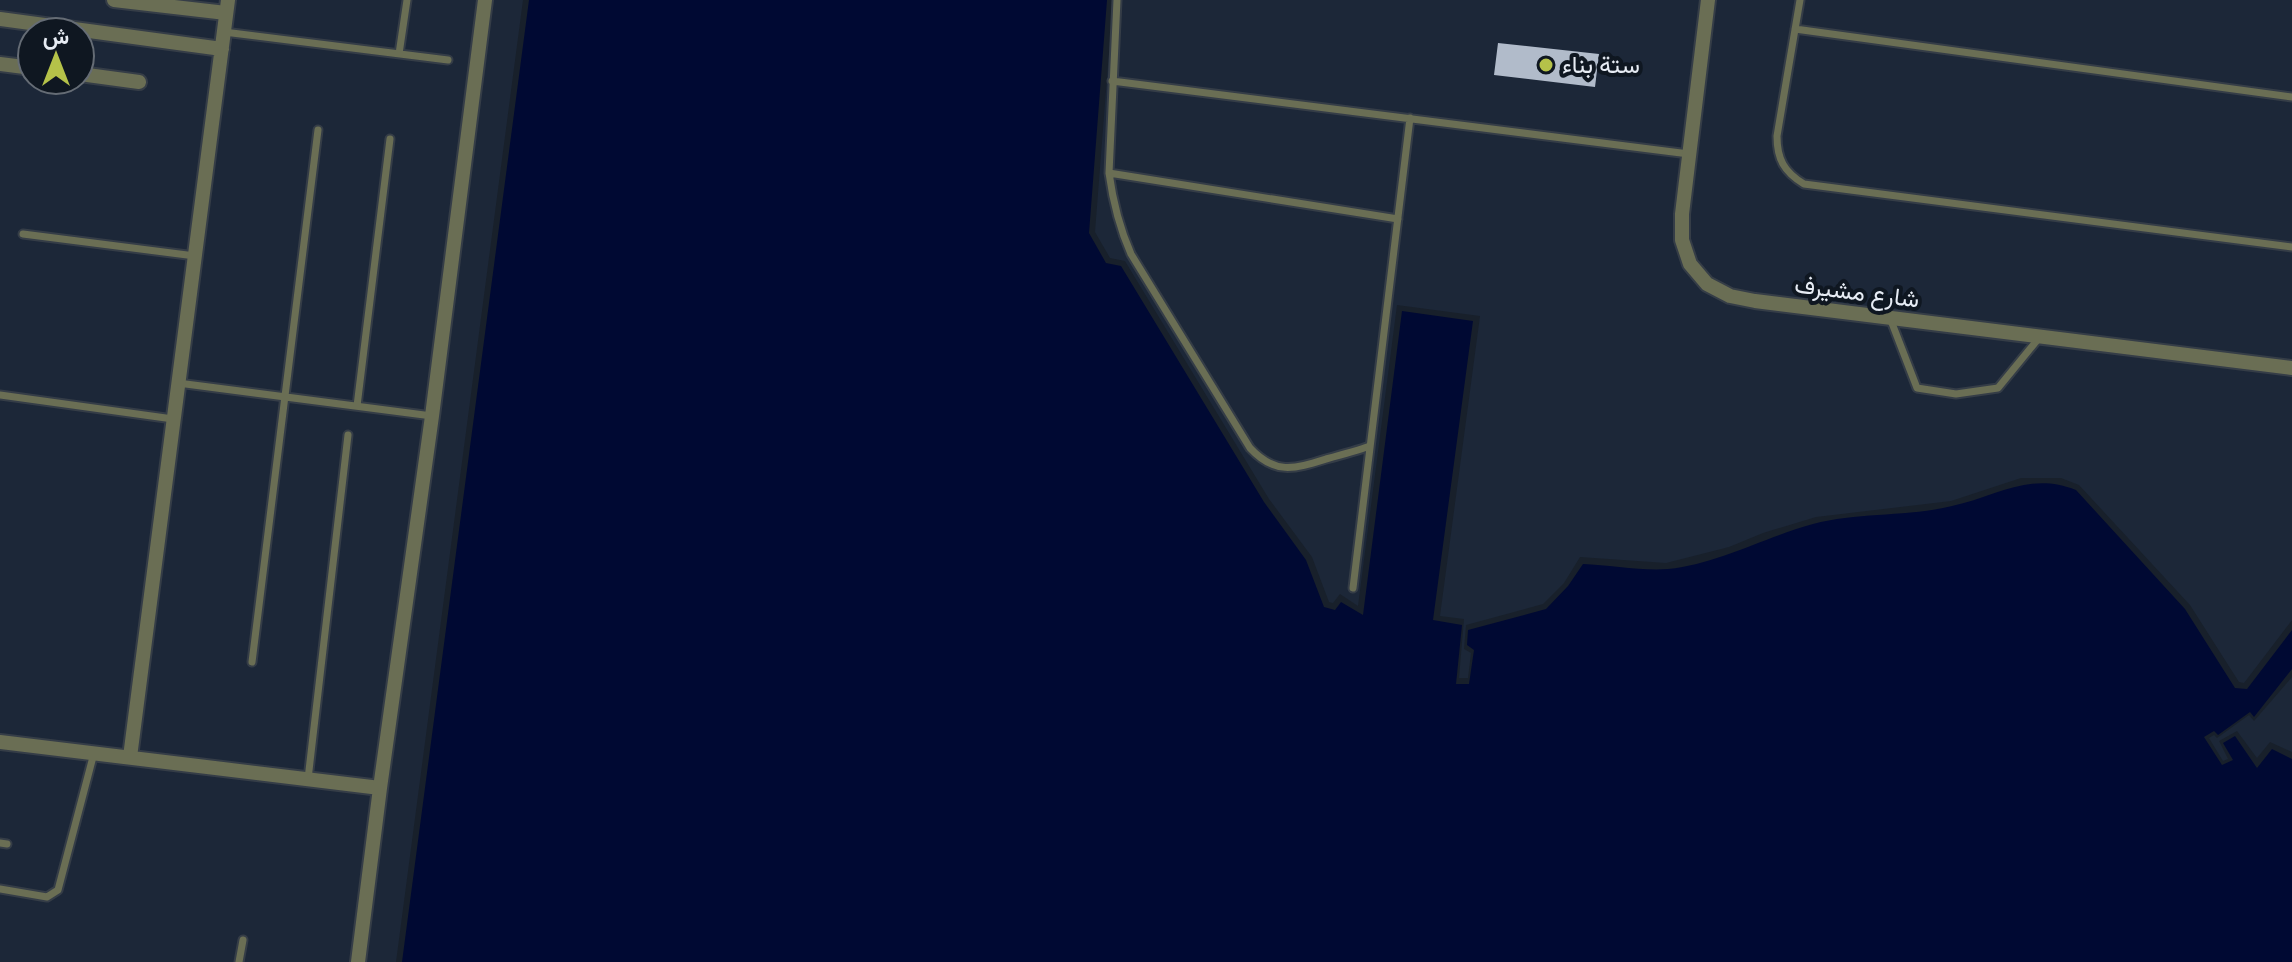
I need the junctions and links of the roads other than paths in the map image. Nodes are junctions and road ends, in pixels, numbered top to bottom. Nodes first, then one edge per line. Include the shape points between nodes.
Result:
1 (114, 0) edge
2 (407, 0) edge
3 (485, 0) edge
4 (1117, 0) edge
5 (1800, 0) edge
6 (1708, 2) edge
7 (227, 7) edge
8 (0, 19) edge
9 (1795, 29) junction
10 (224, 32) junction
11 (222, 49) junction
12 (399, 54) junction
13 (448, 60) dead end
14 (96, 76) edge
15 (1112, 81) junction
16 (139, 82) dead end
17 (2292, 97) edge
18 (1410, 118) junction
19 (318, 130) dead end
20 (390, 139) dead end
21 (1689, 154) junction
22 (1109, 173) junction
23 (1398, 219) junction
24 (23, 234) dead end
25 (2292, 247) edge
26 (195, 256) junction
27 (1890, 318) junction
28 (2040, 337) junction
29 (2292, 368) edge
30 (178, 383) junction
31 (0, 395) edge
32 (285, 397) junction
33 (357, 406) junction
34 (432, 416) junction
35 (173, 419) junction
36 (348, 435) dead end
37 (1370, 446) junction
38 (1353, 588) dead end
39 (252, 662) dead end
40 (0, 742) edge
41 (94, 753) junction
42 (130, 757) junction
43 (308, 779) junction
44 (380, 788) junction
45 (0, 889) edge
46 (243, 940) dead end
47 (239, 962) edge
48 (358, 962) edge

1 - 7 street
2 - 12 lane
3 - 34 street
4 - 15 lane
5 - 9 lane
6 - 21 street, شارع مشيرف
7 - 10 street
8 - 11 street
9 - 17 lane
9 - 25 lane via 1777,151 1791,176 1804,184
10 - 11 street
10 - 12 lane
11 - 26 street
12 - 13 lane
14 - 16 street
15 - 18 lane
15 - 22 lane
18 - 21 lane
18 - 23 lane
19 - 32 lane
20 - 33 lane
21 - 27 street, شارع مشيرف via 1682,240 1690,264 1707,284 1730,296
22 - 23 lane
22 - 37 lane via 1131,254 1260,459 1286,469
23 - 37 lane
24 - 26 lane
26 - 30 street
27 - 28 street, شارع مشيرف
27 - 28 lane via 1917,388 1956,394 1998,388
28 - 29 street, شارع مشيرف
30 - 32 lane
30 - 35 street
31 - 35 lane
32 - 33 lane
32 - 39 lane
33 - 34 lane
34 - 44 street
35 - 42 street
36 - 43 lane
37 - 38 lane
40 - 41 street
41 - 42 street
41 - 45 lane via 58,890 47,897
42 - 43 street
43 - 44 street
44 - 48 street
46 - 47 lane

